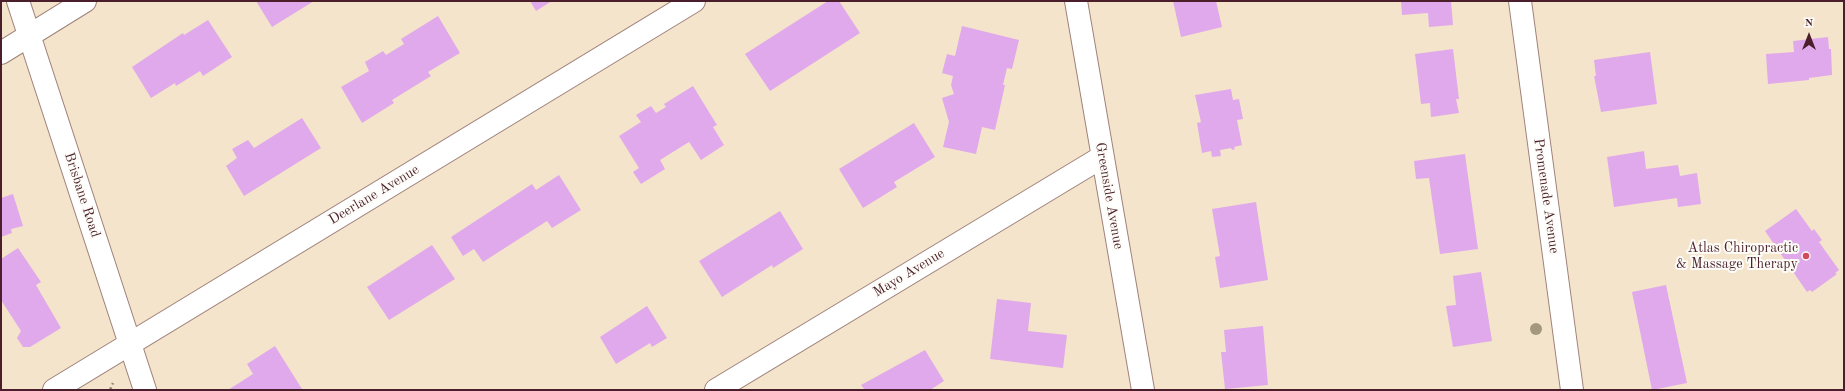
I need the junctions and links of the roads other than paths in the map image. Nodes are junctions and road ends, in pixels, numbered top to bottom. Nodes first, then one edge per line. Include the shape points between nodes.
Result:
1 (18, 1) edge
2 (84, 1) edge
3 (694, 1) edge
4 (1076, 1) edge
5 (1520, 1) edge
6 (29, 35) junction
7 (1, 52) edge
8 (1102, 157) junction
9 (130, 344) junction
10 (54, 390) edge
11 (145, 390) edge
12 (716, 390) edge
13 (1143, 390) edge
14 (1572, 390) edge

1 - 6 street, Brisbane Road
2 - 6 street
3 - 9 street, Deerlane Avenue
4 - 8 street, Greenside Avenue
5 - 14 street, Promenade Avenue
6 - 7 street
6 - 9 street, Brisbane Road
8 - 12 street, Mayo Avenue
8 - 13 street, Greenside Avenue
9 - 10 street, Deerlane Avenue
9 - 11 street, Brisbane Road

